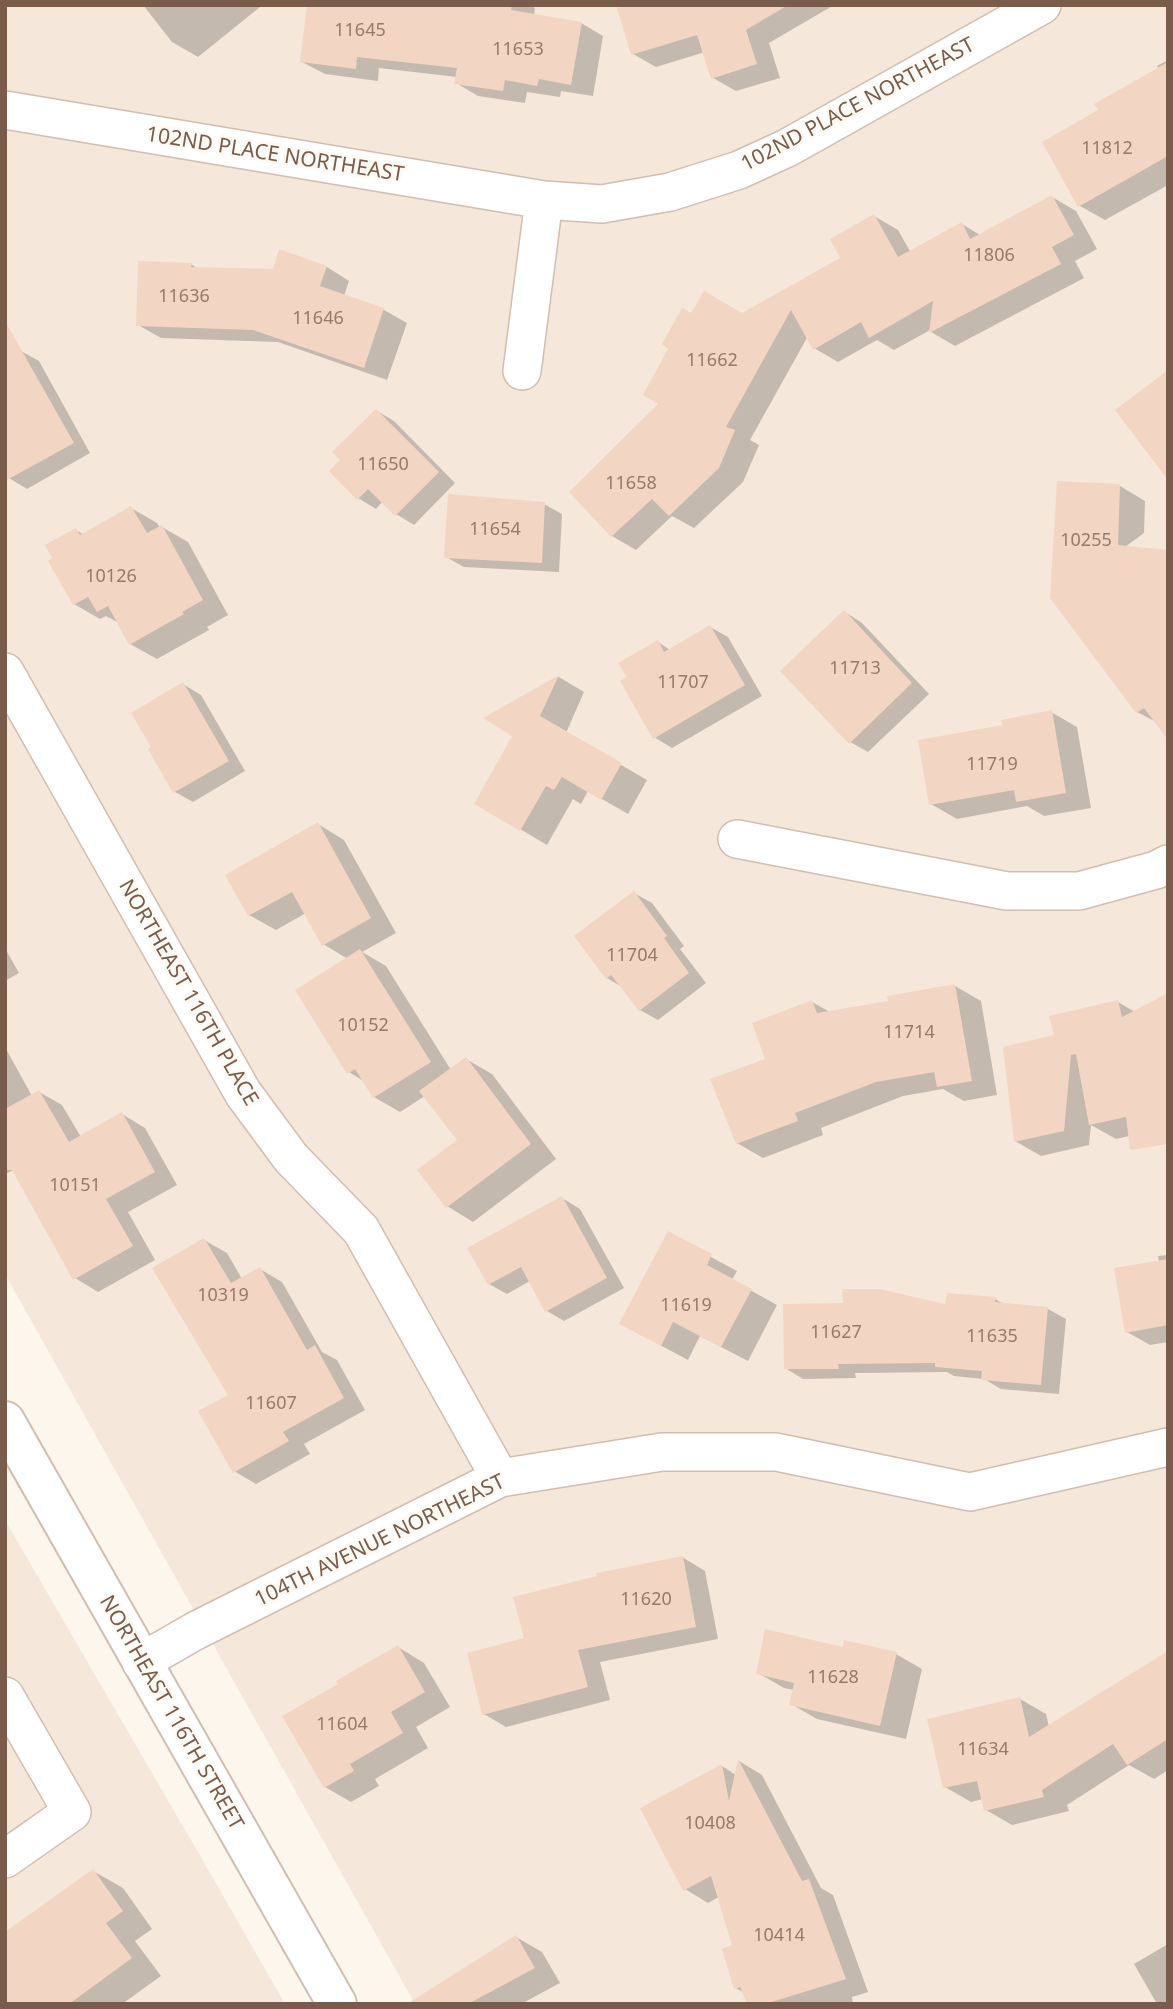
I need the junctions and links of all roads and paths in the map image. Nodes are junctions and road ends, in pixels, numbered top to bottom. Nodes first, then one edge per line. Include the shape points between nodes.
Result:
1 (1042, 5) edge
2 (5, 110) edge
3 (544, 200) junction
4 (522, 371) dead end
5 (5, 672) edge
6 (737, 839) dead end
7 (1168, 864) edge
8 (5, 1421) edge
9 (1168, 1447) edge
10 (500, 1478) junction
11 (141, 1662) junction
12 (5, 1696) edge
13 (5, 1858) edge
14 (337, 2004) edge

1 - 3 street, 102ND PLACE NORTHEAST via 787,148 739,170 670,192 602,205
2 - 3 street, 102ND PLACE NORTHEAST
3 - 4 street
5 - 10 street, NORTHEAST 116TH PLACE via 243,1093 291,1158 361,1230
6 - 7 street via 1007,891 1079,891
8 - 11 street, NORTHEAST 116TH STREET
9 - 10 street, 104TH AVENUE NORTHEAST via 970,1492 776,1451 662,1452
10 - 11 street, 104TH AVENUE NORTHEAST
11 - 14 street, NORTHEAST 116TH STREET
12 - 13 street via 72,1812

